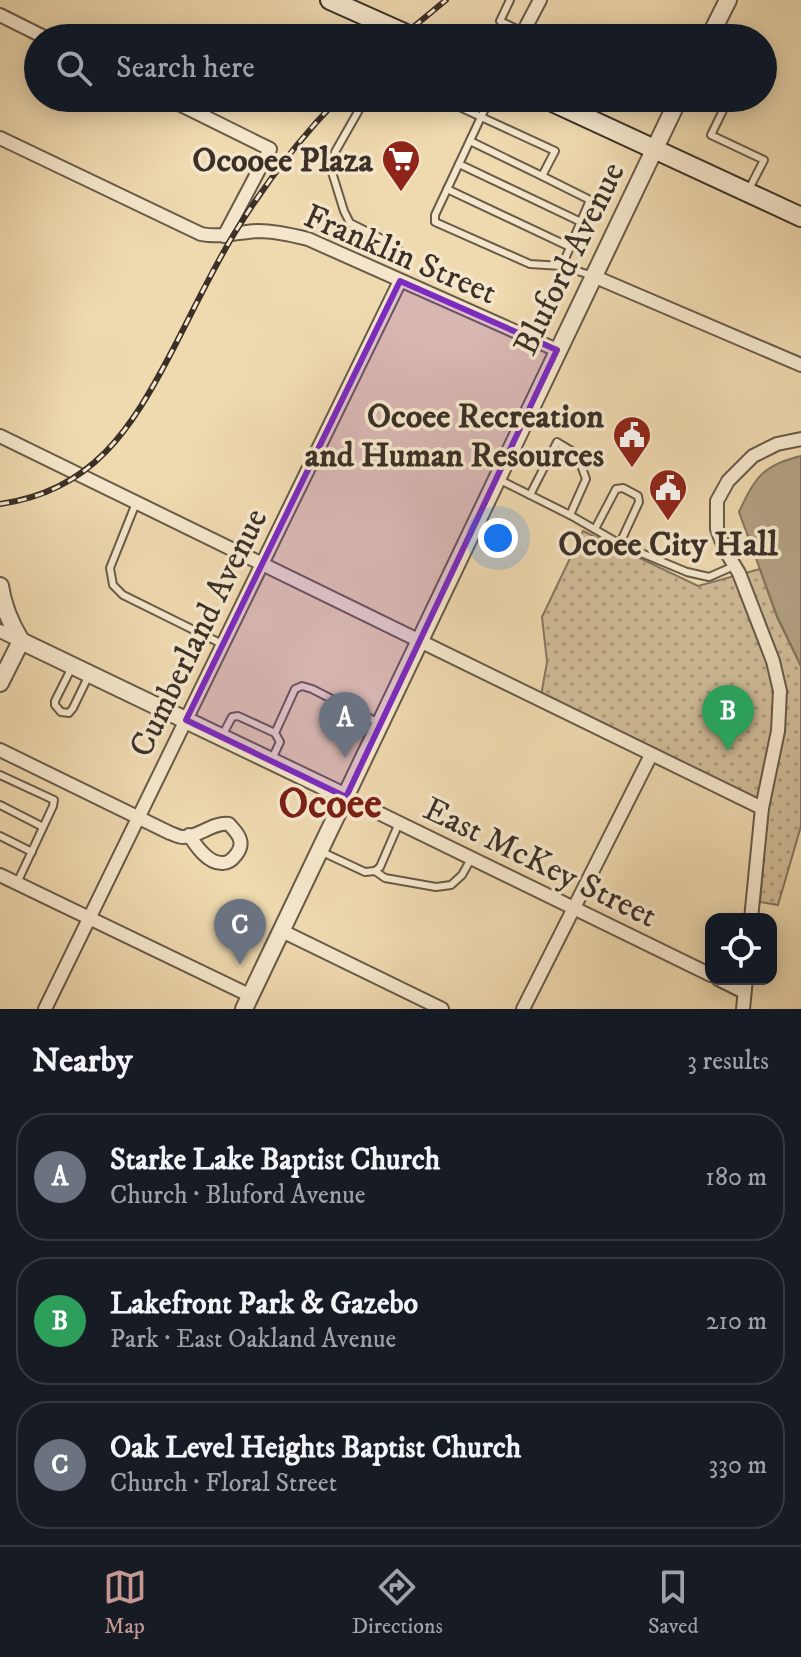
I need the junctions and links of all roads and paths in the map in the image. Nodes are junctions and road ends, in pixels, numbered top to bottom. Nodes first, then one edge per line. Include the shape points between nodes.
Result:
1 (330, 0) edge
2 (510, 0) edge
3 (540, 0) edge
4 (728, 0) edge
5 (354, 5) edge
6 (0, 15) edge
7 (389, 24) edge
8 (505, 24) edge
9 (528, 24) edge
10 (716, 24) edge
11 (24, 27) edge
12 (195, 112) edge
13 (358, 112) edge
14 (473, 112) edge
15 (484, 112) edge
16 (574, 112) edge
17 (672, 112) edge
18 (722, 112) edge
19 (482, 116) junction
20 (0, 138) edge
21 (470, 141) junction
22 (654, 149) junction
23 (459, 164) junction
24 (542, 176) junction
25 (447, 189) junction
26 (748, 192) junction
27 (801, 217) edge
28 (581, 222) junction
29 (224, 236) junction
30 (398, 247) dead end
31 (570, 247) junction
32 (562, 266) junction
33 (593, 276) junction
34 (400, 281) junction
35 (557, 350) junction
36 (801, 365) edge
37 (0, 436) edge
38 (801, 439) edge
39 (497, 478) junction
40 (530, 495) junction
41 (136, 503) junction
42 (570, 515) junction
43 (595, 529) junction
44 (620, 543) junction
45 (261, 565) junction
46 (734, 566) junction
47 (0, 586) edge
48 (0, 631) edge
49 (24, 642) junction
50 (420, 642) junction
51 (222, 644) junction
52 (73, 666) junction
53 (90, 674) junction
54 (0, 683) edge
55 (186, 720) junction
56 (381, 724) junction
57 (275, 733) junction
58 (221, 737) junction
59 (0, 750) edge
60 (651, 755) junction
61 (271, 761) junction
62 (0, 775) edge
63 (346, 797) junction
64 (0, 805) edge
65 (762, 808) junction
66 (138, 818) junction
67 (399, 823) junction
68 (43, 827) junction
69 (189, 835) dead end
70 (0, 836) edge
71 (320, 851) junction
72 (32, 852) junction
73 (471, 858) junction
74 (375, 871) junction
75 (0, 875) edge
76 (17, 883) junction
77 (573, 908) junction
78 (752, 913) edge
79 (88, 918) junction
80 (282, 931) junction
81 (705, 972) edge
82 (745, 985) edge
83 (248, 1002) edge
84 (45, 1009) edge
85 (442, 1009) edge
86 (523, 1009) edge
87 (743, 1009) edge

1 - 5 main road
2 - 8 lane via 500,21
3 - 9 street
4 - 10 street
5 - 7 main road
6 - 11 street
12 - 29 street via 270,149
13 - 30 lane via 331,169 350,223
14 - 19 lane
15 - 19 lane
16 - 22 main road
17 - 22 street, Bluford Avenue
18 - 26 lane via 711,135 764,160
19 - 21 lane
19 - 24 lane via 555,151
20 - 29 street, Franklin Street via 188,229
21 - 23 lane
21 - 24 lane
22 - 26 main road
22 - 33 street, Bluford Avenue
23 - 25 lane
23 - 28 lane
24 - 28 lane via 590,200
25 - 31 lane
25 - 32 lane via 435,222 530,264
26 - 27 main road
28 - 31 lane
29 - 34 street, Franklin Street via 257,231 308,239
31 - 32 lane
32 - 33 lane
33 - 35 street, Bluford Avenue
33 - 36 street
34 - 35 street, Franklin Street
34 - 45 street, Cumberland Avenue
35 - 39 street, Bluford Avenue
37 - 41 street
38 - 46 street via 753,456 717,501 717,529
39 - 40 lane
39 - 50 street, Bluford Avenue
40 - 42 lane
40 - 42 lane via 557,442 577,454 586,479
41 - 45 street
41 - 51 lane via 110,568 113,585 123,595
42 - 43 lane
43 - 44 lane
43 - 44 lane via 616,489 638,496
44 - 46 lane via 700,576
45 - 50 street
45 - 51 street, Cumberland Avenue
46 - 65 street via 780,691 778,731
47 - 49 street via 9,622
48 - 49 street
49 - 52 street
49 - 54 street
50 - 56 street, Bluford Avenue
50 - 60 street
51 - 55 street, Cumberland Avenue
52 - 53 street
52 - 53 lane via 55,701 61,712 73,708
53 - 55 street
55 - 58 street
55 - 66 street, Cumberland Avenue
56 - 57 lane via 302,686 295,689
56 - 63 street, Bluford Avenue
57 - 58 lane via 238,716 232,717
57 - 61 lane via 280,742
58 - 61 street
59 - 66 street
60 - 65 street
60 - 77 street
61 - 63 street
62 - 68 lane via 54,800
63 - 67 street, East McKey Street
63 - 71 street, Bluford Avenue
64 - 68 lane
65 - 78 street
66 - 69 street via 170,833
66 - 79 street, Cumberland Avenue
67 - 73 street, East McKey Street
67 - 74 lane
68 - 72 lane
70 - 72 lane
71 - 74 lane via 365,872
71 - 80 street, Bluford Avenue
72 - 76 lane
73 - 74 lane via 451,885 385,878
73 - 77 street, East McKey Street
75 - 76 street
76 - 79 street
77 - 81 street, East McKey Street
77 - 86 street
79 - 83 street
79 - 84 street, Cumberland Avenue
80 - 83 street, Bluford Avenue
80 - 85 street
82 - 87 street

